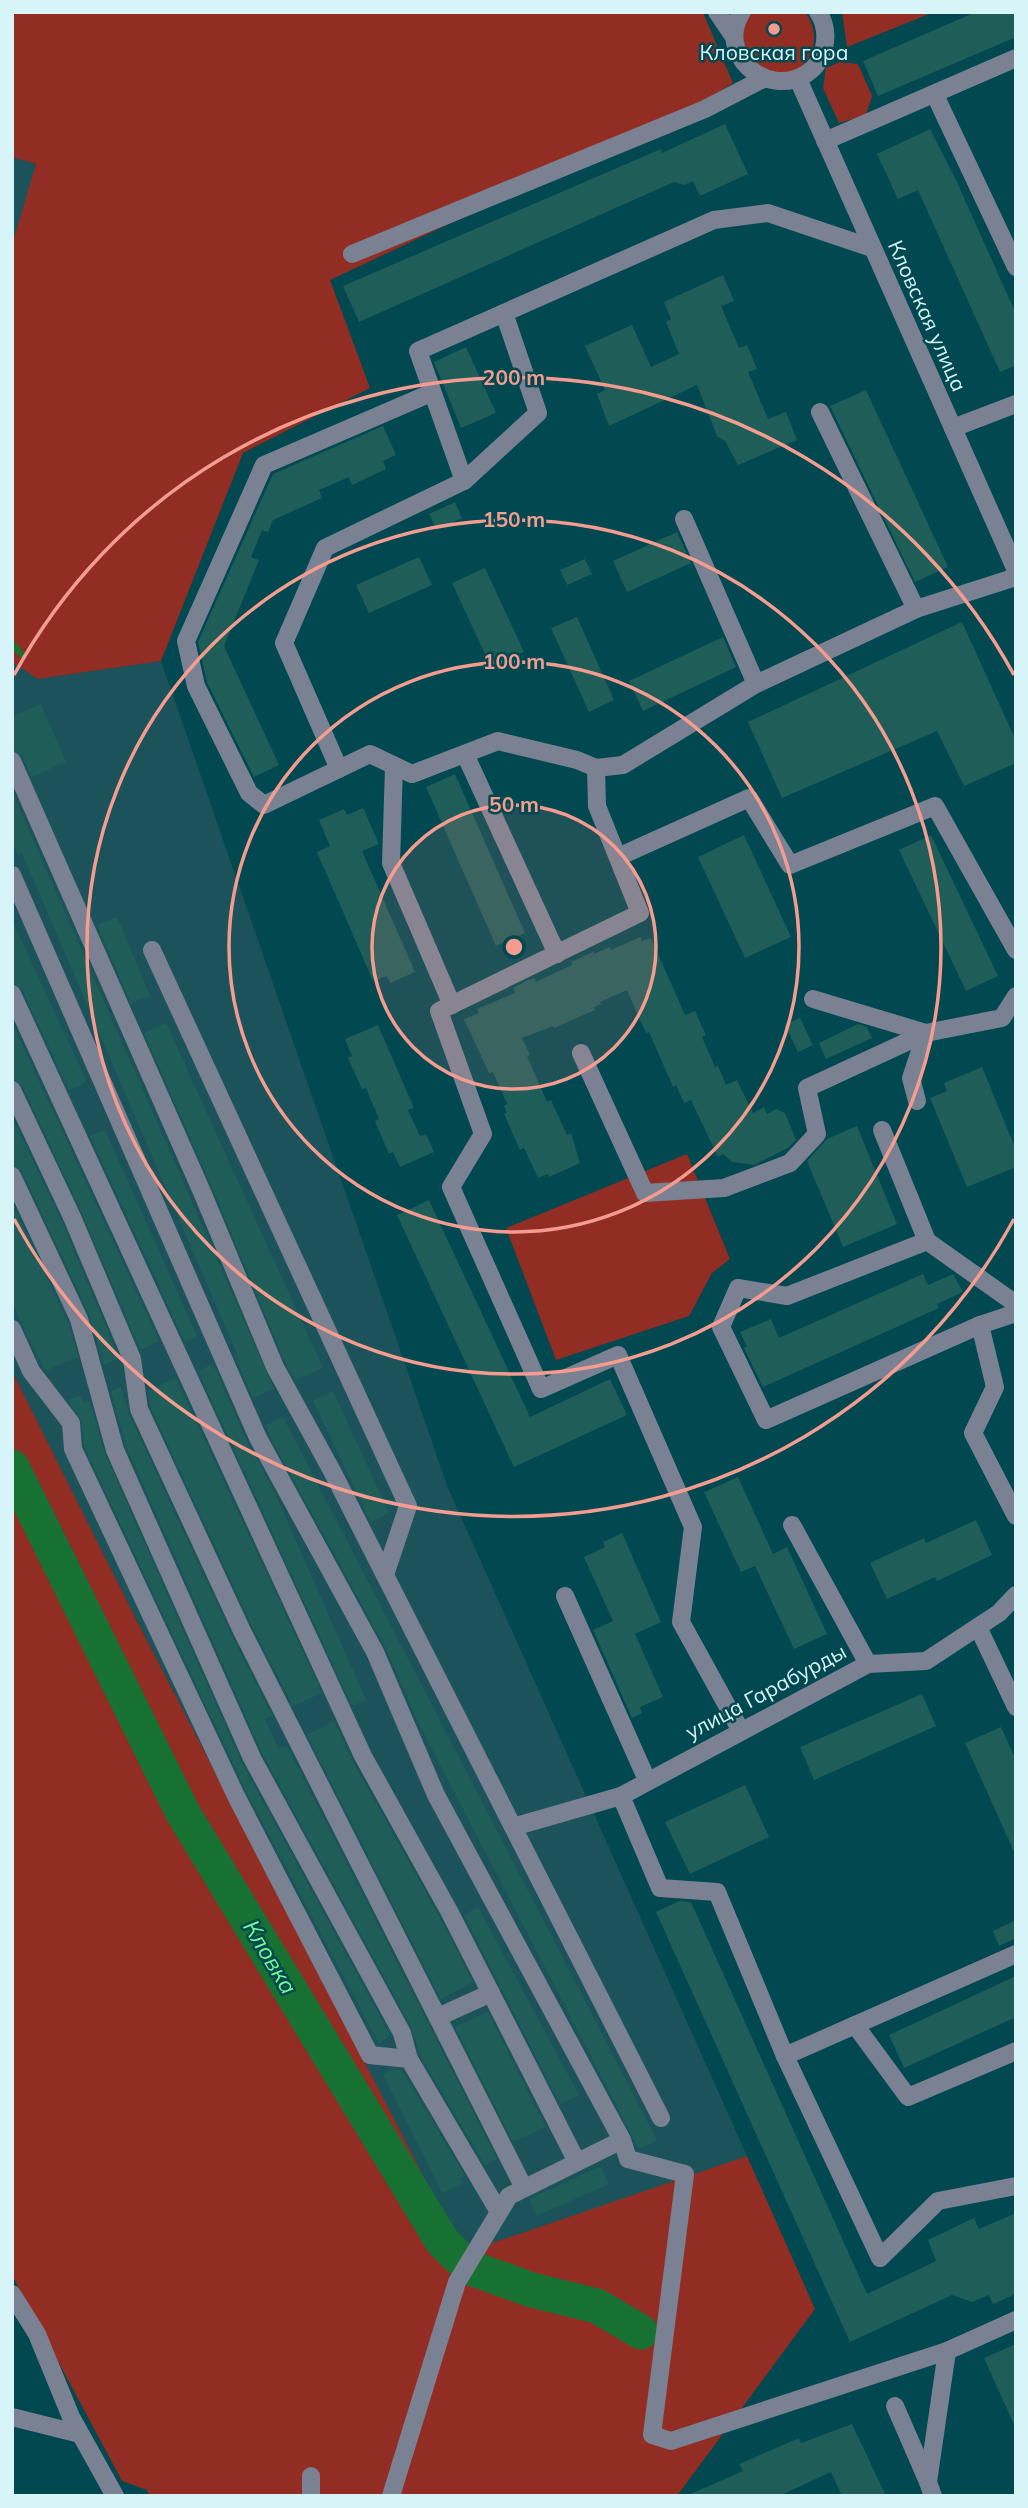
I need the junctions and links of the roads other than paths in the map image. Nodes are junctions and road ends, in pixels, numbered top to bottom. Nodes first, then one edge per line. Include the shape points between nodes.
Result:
1 (717, 12) edge
2 (743, 12) edge
3 (818, 12) edge
4 (734, 37) junction
5 (1016, 58) edge
6 (762, 79) junction
7 (798, 79) junction
8 (935, 95) junction
9 (825, 141) junction
10 (873, 248) junction
11 (352, 254) dead end
12 (1016, 267) edge
13 (504, 313) junction
14 (432, 393) junction
15 (1016, 404) edge
16 (820, 412) dead end
17 (953, 428) junction
18 (464, 481) junction
19 (684, 519) dead end
20 (1016, 570) edge
21 (1016, 577) edge
22 (916, 609) junction
23 (756, 684) junction
24 (465, 754) junction
25 (12, 761) edge
26 (394, 765) junction
27 (596, 768) junction
28 (339, 769) junction
29 (618, 857) junction
30 (12, 875) edge
31 (152, 950) dead end
32 (1016, 950) edge
33 (557, 954) junction
34 (12, 994) edge
35 (1016, 996) edge
36 (813, 999) dead end
37 (452, 1005) junction
38 (926, 1033) junction
39 (581, 1053) dead end
40 (12, 1090) edge
41 (917, 1101) dead end
42 (881, 1130) dead end
43 (12, 1176) edge
44 (928, 1241) junction
45 (1016, 1304) edge
46 (1016, 1313) edge
47 (980, 1325) junction
48 (12, 1329) edge
49 (1016, 1516) edge
50 (792, 1525) dead end
51 (385, 1575) junction
52 (1016, 1595) edge
53 (565, 1596) dead end
54 (978, 1627) junction
55 (868, 1664) junction
56 (1016, 1707) edge
57 (741, 1731) junction
58 (647, 1780) junction
59 (621, 1796) junction
60 (513, 1827) junction
61 (1016, 1954) edge
62 (491, 1993) junction
63 (438, 2017) junction
64 (855, 2025) junction
65 (1016, 2051) edge
66 (785, 2056) junction
67 (408, 2059) junction
68 (661, 2118) dead end
69 (622, 2140) junction
70 (577, 2162) junction
71 (1016, 2186) edge
72 (524, 2188) junction
73 (499, 2212) junction
74 (12, 2294) edge
75 (1016, 2320) edge
76 (947, 2351) junction
77 (895, 2406) dead end
78 (12, 2417) edge
79 (80, 2434) junction
80 (311, 2476) dead end
81 (930, 2489) edge
82 (115, 2496) edge
83 (311, 2496) edge
84 (391, 2496) edge

1 - 4 street
2 - 4 street
3 - 7 street via 826,37 823,54 813,69
4 - 6 street via 738,54
5 - 8 street
6 - 7 street
6 - 11 street via 705,109
7 - 9 street, Кловская улица
8 - 9 street
8 - 12 street
9 - 10 street, Кловская улица
10 - 13 street via 768,213 714,220
10 - 17 street, Кловская улица
13 - 14 street via 418,351
13 - 18 street via 538,413
14 - 18 street
14 - 28 street via 264,465 186,641 196,686 249,793 264,804
15 - 17 street
16 - 22 street
17 - 20 street, Кловская улица
18 - 28 street via 325,548 299,607 284,643
19 - 23 street
21 - 22 street
22 - 23 street
23 - 27 street via 623,765
24 - 26 street via 412,774
24 - 27 street via 498,741
24 - 33 street
25 - 51 street via 275,1367
26 - 28 street via 370,754
26 - 37 street via 391,863
27 - 29 street via 597,806
29 - 32 street via 750,798 790,865 935,806
29 - 33 street via 640,913
30 - 69 street via 258,1438 375,1652 436,1795
31 - 51 street via 408,1506
33 - 37 street
34 - 62 street via 363,1756
35 - 38 street via 1002,1018
36 - 38 street
37 - 57 street via 439,1011 483,1134 451,1187 541,1389 618,1355 693,1527 681,1622
38 - 39 street via 807,1088 817,1134 790,1163 724,1188 645,1193
38 - 41 street via 911,1078
40 - 63 street via 132,1359 139,1409 242,1631
42 - 44 street
43 - 67 street via 79,1319 115,1450 251,1758 402,2033
44 - 45 street
44 - 47 street via 787,1296 738,1288 721,1326 766,1420
46 - 47 street
47 - 49 street via 995,1387 973,1433
48 - 67 street via 31,1371 71,1423 73,1449 225,1771 370,2055
50 - 55 street
51 - 60 street
52 - 54 street, улица Гарабурды
53 - 58 street
54 - 55 street, улица Гарабурды via 926,1661
54 - 56 street
55 - 57 street, улица Гарабурды
57 - 58 street, улица Гарабурды
58 - 59 street, улица Гарабурды
59 - 60 street, улица Гарабурды
59 - 66 street via 660,1888 717,1892
60 - 68 street
61 - 64 street
62 - 63 street
62 - 70 street
63 - 72 street
64 - 65 street via 908,2097
64 - 66 street
66 - 71 street via 880,2258 938,2201
67 - 73 street
69 - 70 street
69 - 76 street via 628,2159 685,2174 652,2435 671,2441
70 - 72 street
72 - 73 street via 509,2196
73 - 84 street via 457,2282
74 - 79 street via 37,2334
75 - 76 street
76 - 81 street
77 - 81 street
78 - 79 street
79 - 82 street
80 - 83 street

